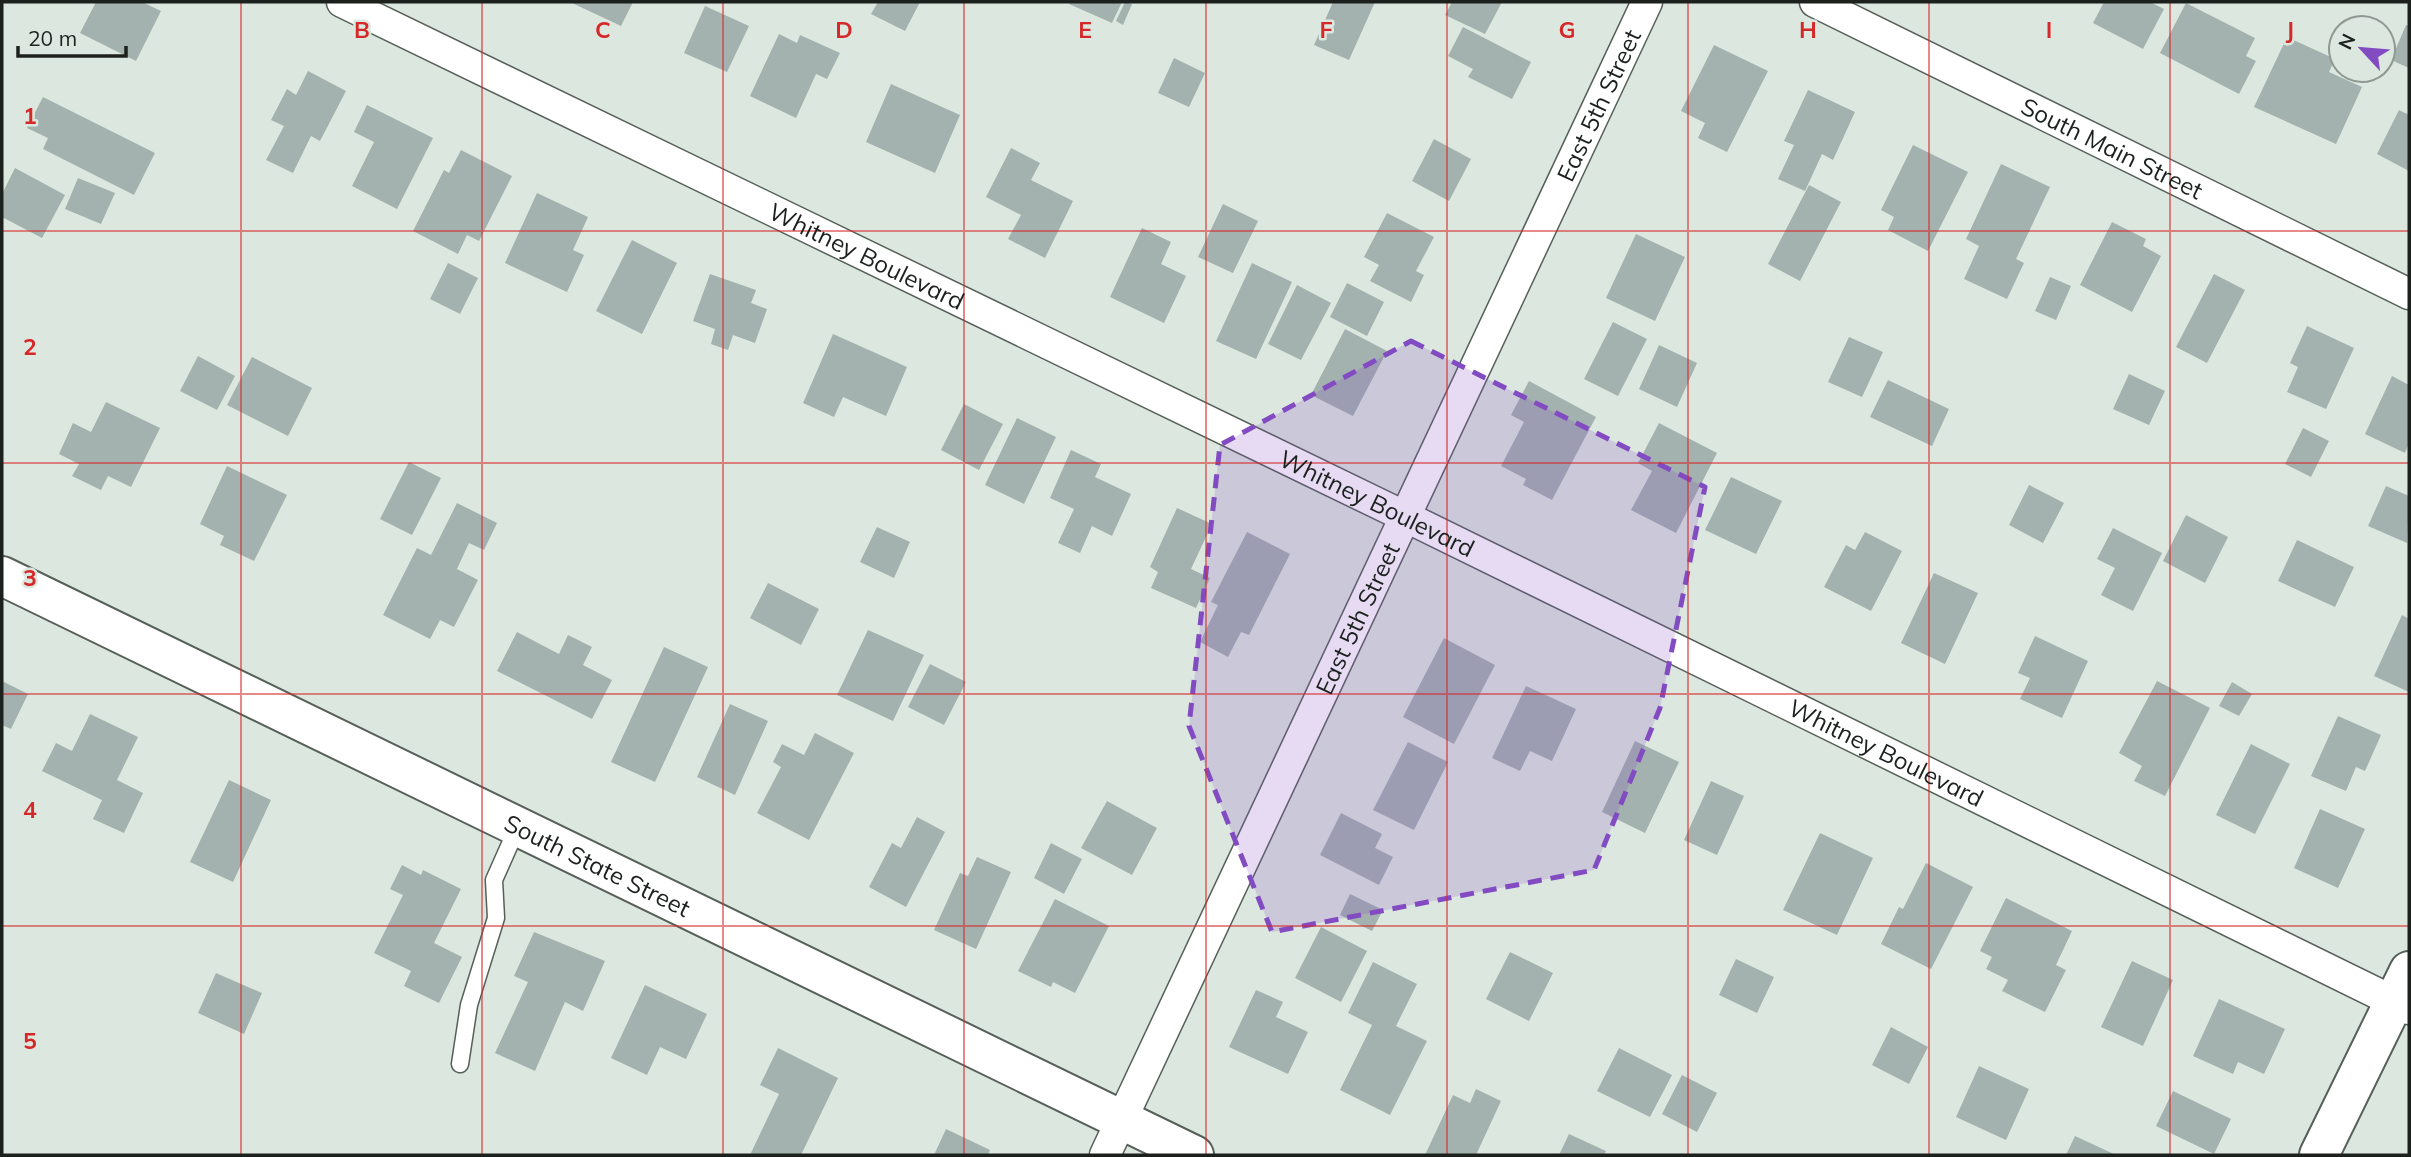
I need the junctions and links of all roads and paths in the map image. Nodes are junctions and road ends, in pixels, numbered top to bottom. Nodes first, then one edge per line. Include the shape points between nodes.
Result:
1 (342, 2) edge
2 (1647, 2) edge
3 (1815, 2) edge
4 (2409, 294) edge
5 (1406, 517) junction
6 (2, 576) edge
7 (518, 826) junction
8 (2405, 994) edge
9 (460, 1064) dead end
10 (1122, 1120) junction
11 (1105, 1155) edge
12 (1194, 1155) edge
13 (2319, 1155) edge

1 - 5 street, Whitney Boulevard
2 - 5 street, East 5th Street
3 - 4 street, South Main Street
5 - 8 street, Whitney Boulevard
5 - 10 street, East 5th Street
6 - 7 main road, South State Street
7 - 9 lane via 494,880 496,918 469,1005
7 - 10 main road, South State Street
8 - 13 main road
10 - 11 street, East 5th Street
10 - 12 main road, South State Street

